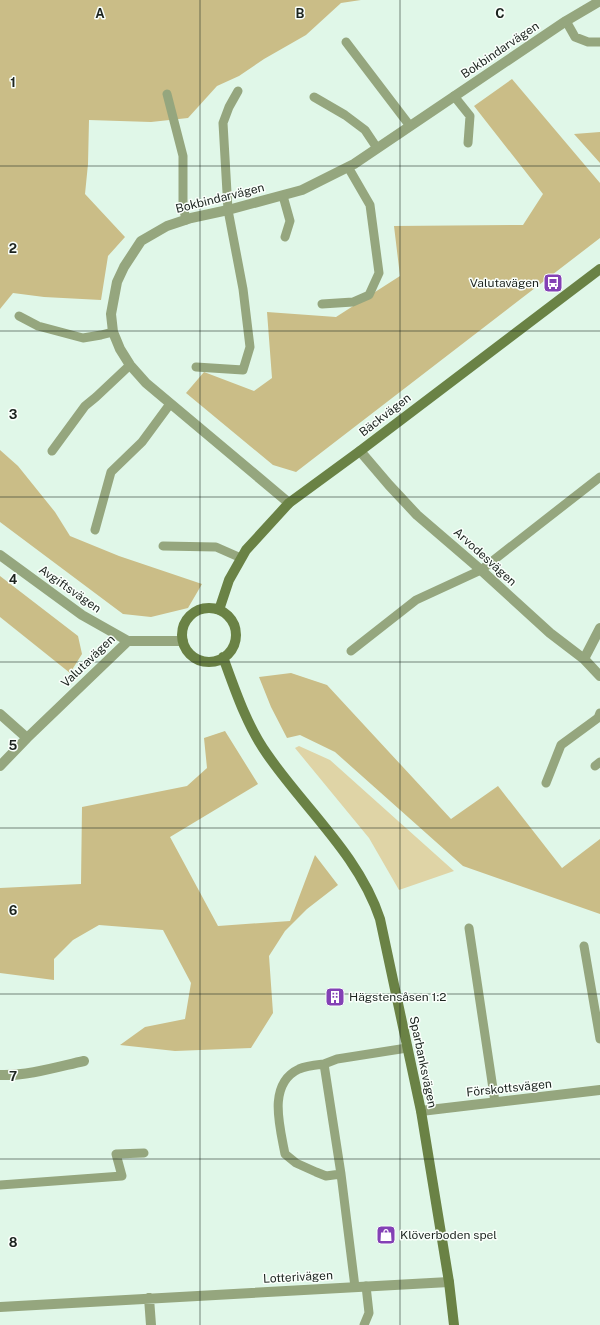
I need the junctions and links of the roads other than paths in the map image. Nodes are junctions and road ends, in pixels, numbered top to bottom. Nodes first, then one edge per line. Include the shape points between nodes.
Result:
1 (600, 1) edge
2 (566, 21) junction
3 (346, 42) dead end
4 (600, 42) edge
5 (238, 91) dead end
6 (167, 94) dead end
7 (454, 96) junction
8 (314, 97) dead end
9 (410, 126) junction
10 (468, 143) dead end
11 (377, 148) junction
12 (348, 167) junction
13 (283, 196) junction
14 (228, 210) junction
15 (186, 220) junction
16 (285, 237) dead end
17 (600, 269) edge
18 (322, 304) dead end
19 (19, 316) dead end
20 (114, 332) junction
21 (130, 365) junction
22 (196, 367) dead end
23 (170, 404) junction
24 (52, 451) dead end
25 (360, 451) junction
26 (600, 477) edge
27 (289, 503) junction
28 (94, 530) dead end
29 (163, 546) dead end
30 (0, 555) edge
31 (241, 558) junction
32 (481, 570) junction
33 (219, 610) junction
34 (600, 628) edge
35 (128, 641) junction
36 (183, 641) junction
37 (351, 651) dead end
38 (223, 657) junction
39 (584, 659) junction
40 (600, 676) edge
41 (600, 713) edge
42 (0, 714) edge
43 (27, 738) junction
44 (0, 766) edge
45 (546, 783) dead end
46 (469, 928) dead end
47 (584, 946) dead end
48 (600, 1039) edge
49 (407, 1048) junction
50 (84, 1061) dead end
51 (324, 1064) junction
52 (0, 1075) edge
53 (600, 1090) edge
54 (495, 1102) junction
55 (421, 1111) junction
56 (144, 1153) dead end
57 (341, 1174) junction
58 (0, 1185) edge
59 (449, 1282) junction
60 (366, 1286) junction
61 (355, 1287) junction
62 (149, 1298) junction
63 (0, 1307) edge
64 (150, 1325) edge
65 (364, 1325) edge
66 (454, 1325) edge

1 - 2 street, Bokbindarvägen
2 - 4 lane via 575,37 588,42
2 - 7 street, Bokbindarvägen
3 - 9 lane
5 - 14 lane via 223,123
6 - 15 lane via 183,156 183,205
7 - 9 street, Bokbindarvägen
7 - 10 lane via 470,116
8 - 11 lane via 345,114 365,130
9 - 11 street, Bokbindarvägen
11 - 12 street, Bokbindarvägen
12 - 13 street, Bokbindarvägen via 302,190
12 - 18 lane via 370,205 379,273 369,296 353,302
13 - 14 street, Bokbindarvägen
13 - 16 lane via 290,221
14 - 15 street, Bokbindarvägen
14 - 22 lane via 243,289 250,347 243,370
15 - 20 street, Bokbindarvägen via 167,226 142,241 124,267 117,282 111,314
17 - 25 street, Bäckvägen
19 - 20 lane via 38,326 83,338
20 - 21 street, Bokbindarvägen via 120,349
21 - 23 street, Bokbindarvägen
21 - 24 lane via 85,406
23 - 27 street, Bokbindarvägen
23 - 28 lane via 142,442 111,472
25 - 27 street, Bäckvägen
25 - 32 street, Arvodesvägen via 417,515
26 - 32 lane
27 - 31 street, Bäckvägen
29 - 31 lane via 216,547
30 - 35 street, Avgiftsvägen via 82,615
31 - 33 street, Bäckvägen
32 - 37 lane via 416,600
32 - 39 street, Arvodesvägen via 550,633
33 - 36 street via 211,608 194,612 183,629
33 - 38 street via 232,621 235,632 234,645
34 - 39 street
35 - 36 street, Valutavägen
35 - 43 street, Valutavägen
36 - 38 street via 186,649 199,660 216,661
38 - 49 street, Sparbanksvägen via 243,711 266,753 325,827 362,878 375,903
39 - 40 street, Arvodesvägen
41 - 45 lane via 598,718 561,745
42 - 43 street
43 - 44 street, Valutavägen
46 - 54 lane
47 - 48 lane
49 - 51 lane via 337,1059
49 - 55 street, Sparbanksvägen
50 - 52 street
51 - 57 lane
51 - 57 lane via 300,1069 284,1083 278,1096 284,1154 296,1163 326,1176
53 - 54 street, Förskottsvägen
54 - 55 street, Förskottsvägen
55 - 59 street, Sparbanksvägen
56 - 58 lane via 116,1154 122,1176
57 - 61 lane
59 - 60 street, Lotterivägen
59 - 66 street, Sparbanksvägen
60 - 61 street, Lotterivägen
60 - 65 lane via 369,1313
61 - 62 street, Lotterivägen
62 - 63 street, Lotterivägen
62 - 64 street

